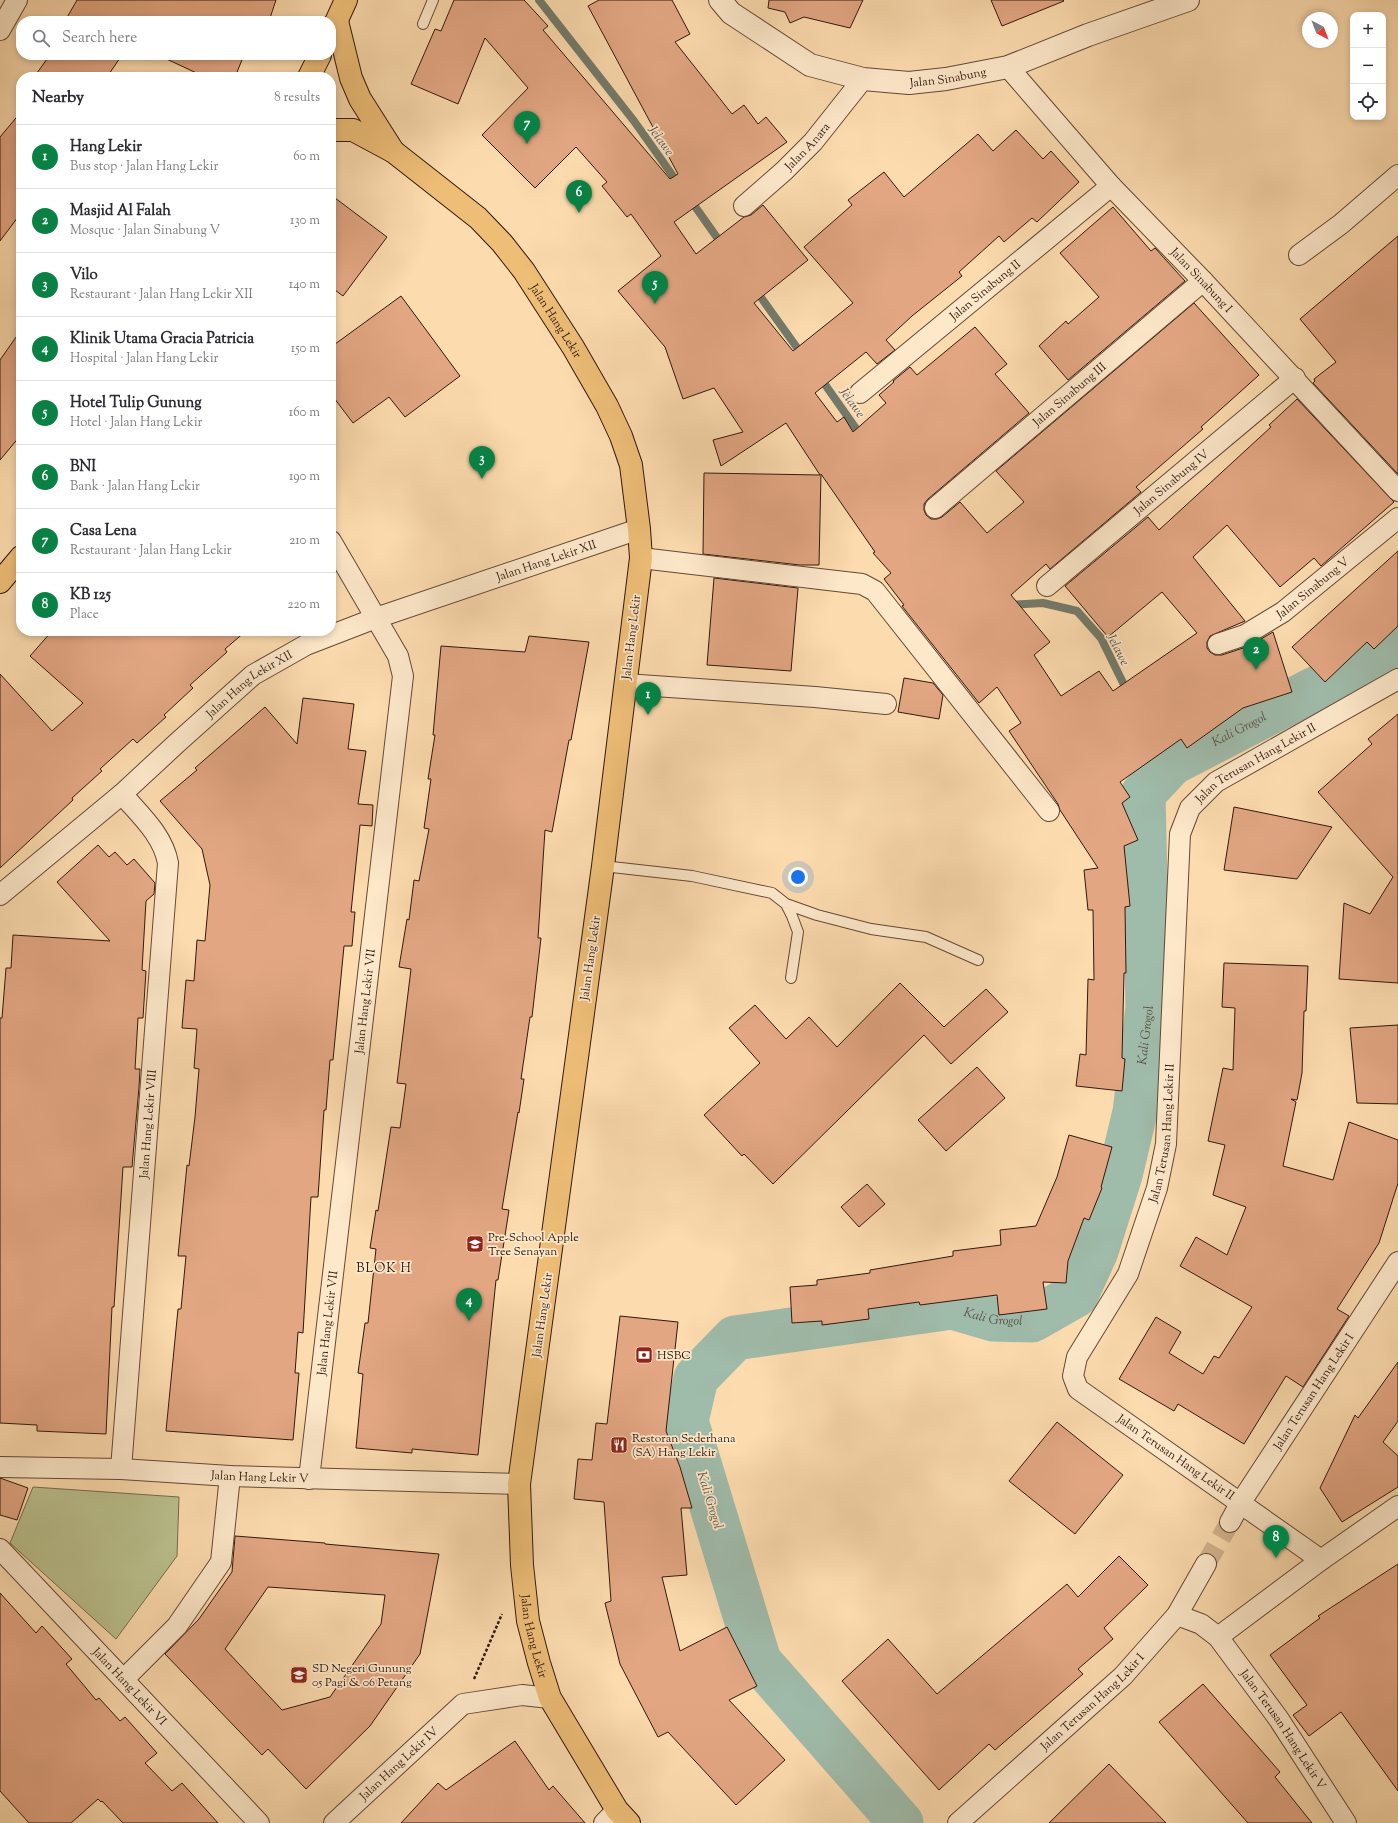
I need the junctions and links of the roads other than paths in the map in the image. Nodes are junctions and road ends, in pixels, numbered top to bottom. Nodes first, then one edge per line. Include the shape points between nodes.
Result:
1 (17, 0) edge
2 (346, 0) edge
3 (433, 0) edge
4 (720, 0) edge
5 (1188, 0) edge
6 (336, 22) edge
7 (423, 24) dead end
8 (0, 30) edge
9 (336, 33) edge
10 (318, 60) edge
11 (1008, 67) junction
12 (312, 72) edge
13 (862, 79) junction
14 (336, 130) edge
15 (394, 152) junction
16 (1398, 175) edge
17 (1111, 186) junction
18 (744, 206) dead end
19 (1299, 255) dead end
20 (1203, 281) junction
21 (1295, 378) junction
22 (860, 393) dead end
23 (1398, 491) edge
24 (935, 508) dead end
25 (1398, 518) edge
26 (640, 529) junction
27 (336, 550) edge
28 (641, 558) junction
29 (16, 563) edge
30 (0, 582) edge
31 (1047, 586) dead end
32 (376, 618) junction
33 (336, 633) edge
34 (328, 636) edge
35 (1218, 644) dead end
36 (1398, 679) edge
37 (624, 684) junction
38 (886, 704) dead end
39 (122, 794) junction
40 (1049, 810) dead end
41 (603, 866) junction
42 (0, 895) edge
43 (786, 904) junction
44 (978, 960) dead end
45 (791, 978) dead end
46 (1398, 1262) edge
47 (0, 1467) edge
48 (121, 1469) junction
49 (230, 1476) junction
50 (309, 1479) junction
51 (519, 1484) junction
52 (1241, 1502) junction
53 (1398, 1506) edge
54 (1230, 1522) tunnel mouth
55 (0, 1549) edge
56 (1321, 1560) junction
57 (1206, 1564) tunnel mouth
58 (1177, 1615) junction
59 (1218, 1637) junction
60 (124, 1679) junction
61 (550, 1698) junction
62 (617, 1819) edge
63 (259, 1823) edge
64 (334, 1823) edge
65 (958, 1823) edge
66 (1346, 1823) edge

1 - 8 street
2 - 6 main road
3 - 7 lane
4 - 13 street, Jalan Sinabung via 731,13 810,65
5 - 11 street, Jalan Sinabung via 1088,35
9 - 15 main road, Jalan Hang Lekir via 360,99
10 - 12 main road
11 - 13 street, Jalan Sinabung via 910,83
11 - 17 street, Jalan Sinabung I
13 - 18 street, Jalan Anara via 813,142
14 - 15 main road, Jalan Hang Lekir via 353,130
15 - 26 main road, Jalan Hang Lekir via 478,218 524,271 573,347 621,436 631,465
16 - 19 street via 1341,224
17 - 20 street, Jalan Sinabung I
17 - 22 street, Jalan Sinabung II
20 - 21 street, Jalan Sinabung I
20 - 24 street, Jalan Sinabung III
21 - 23 street, Jalan Sinabung I
21 - 31 street, Jalan Sinabung IV
25 - 35 street, Jalan Sinabung V via 1283,612 1245,635
26 - 28 main road, Jalan Hang Lekir
26 - 32 street, Jalan Hang Lekir XII
27 - 32 street, Jalan Hang Lekir VII
28 - 37 main road, Jalan Hang Lekir
28 - 40 street via 862,584 869,587 875,591
29 - 30 main road
32 - 33 street, Jalan Hang Lekir XII
32 - 50 street, Jalan Hang Lekir VII via 398,656 403,676
34 - 39 street, Jalan Hang Lekir XII via 306,644 253,675
36 - 52 street, Jalan Terusan Hang Lekir II via 1216,782 1190,808 1180,834 1166,1144 1158,1181 1128,1274 1077,1357 1073,1376 1078,1389
37 - 38 street
37 - 41 main road, Jalan Hang Lekir
39 - 42 street, Jalan Hang Lekir XII
39 - 48 street, Jalan Hang Lekir VIII via 161,841 168,863
41 - 43 lane via 692,876 772,893
41 - 51 main road, Jalan Hang Lekir
43 - 44 lane via 871,929 926,937
43 - 45 lane via 798,932
46 - 52 street, Jalan Terusan Hang Lekir I
47 - 48 street, Jalan Hang Lekir V
48 - 49 street, Jalan Hang Lekir V
49 - 50 street, Jalan Hang Lekir V
49 - 60 street via 221,1562 177,1626
50 - 51 street, Jalan Hang Lekir V
51 - 61 main road, Jalan Hang Lekir via 522,1565 528,1621
52 - 54 street, Jalan Terusan Hang Lekir I
52 - 56 street, Jalan Terusan Hang Lekir II
53 - 56 street
55 - 60 street, Jalan Hang Lekir VI
56 - 59 street
57 - 58 street, Jalan Terusan Hang Lekir I
58 - 59 street, Jalan Terusan Hang Lekir V via 1201,1624
58 - 65 street, Jalan Terusan Hang Lekir I via 1123,1676
59 - 66 street, Jalan Terusan Hang Lekir V via 1278,1718
60 - 63 street, Jalan Hang Lekir VI
61 - 62 main road, Jalan Hang Lekir
61 - 64 street, Jalan Hang Lekir IV via 522,1695 463,1704

